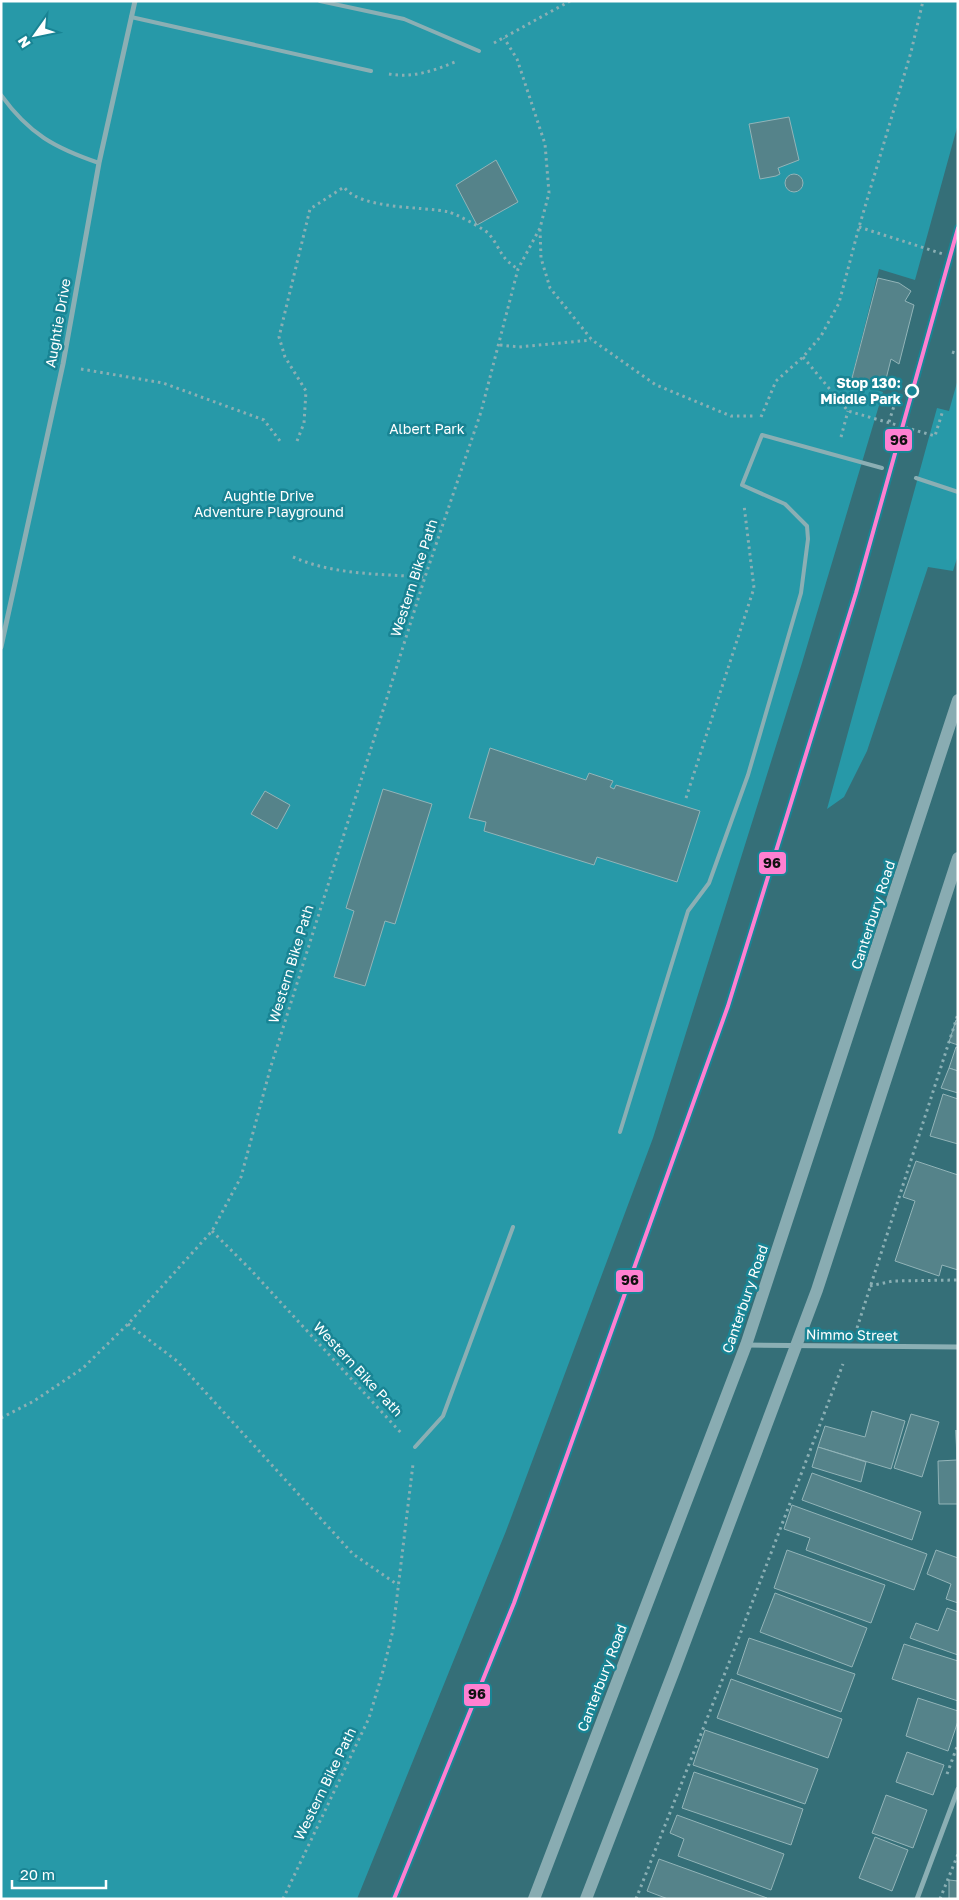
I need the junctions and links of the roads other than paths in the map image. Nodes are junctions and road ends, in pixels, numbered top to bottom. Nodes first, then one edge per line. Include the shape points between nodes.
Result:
1 (134, 1) edge
2 (320, 1) edge
3 (131, 17) junction
4 (479, 51) road end
5 (371, 71) road end
6 (1, 95) edge
7 (99, 163) junction
8 (882, 468) dead end
9 (916, 478) dead end
10 (958, 492) edge
11 (1, 648) edge
12 (958, 700) edge
13 (958, 858) edge
14 (620, 1132) dead end
15 (513, 1226) dead end
16 (746, 1345) junction
17 (797, 1345) junction
18 (958, 1347) edge
19 (415, 1447) road end
20 (958, 1788) edge
21 (534, 1899) edge
22 (586, 1899) edge
23 (917, 1899) edge

1 - 3 street, Aughtie Drive
2 - 4 lane via 404,19
3 - 5 lane
3 - 7 street, Aughtie Drive
6 - 7 lane via 20,119 50,143 65,152
7 - 11 street, Aughtie Drive via 63,364
8 - 14 lane via 762,435 742,485 785,504 807,526 801,593 748,775 709,883 688,911
9 - 10 lane
12 - 16 main road, Canterbury Road
13 - 17 main road
15 - 19 lane via 443,1416
16 - 17 street, Nimmo Street
16 - 21 main road, Canterbury Road
17 - 18 street, Nimmo Street
17 - 22 main road
20 - 23 street

